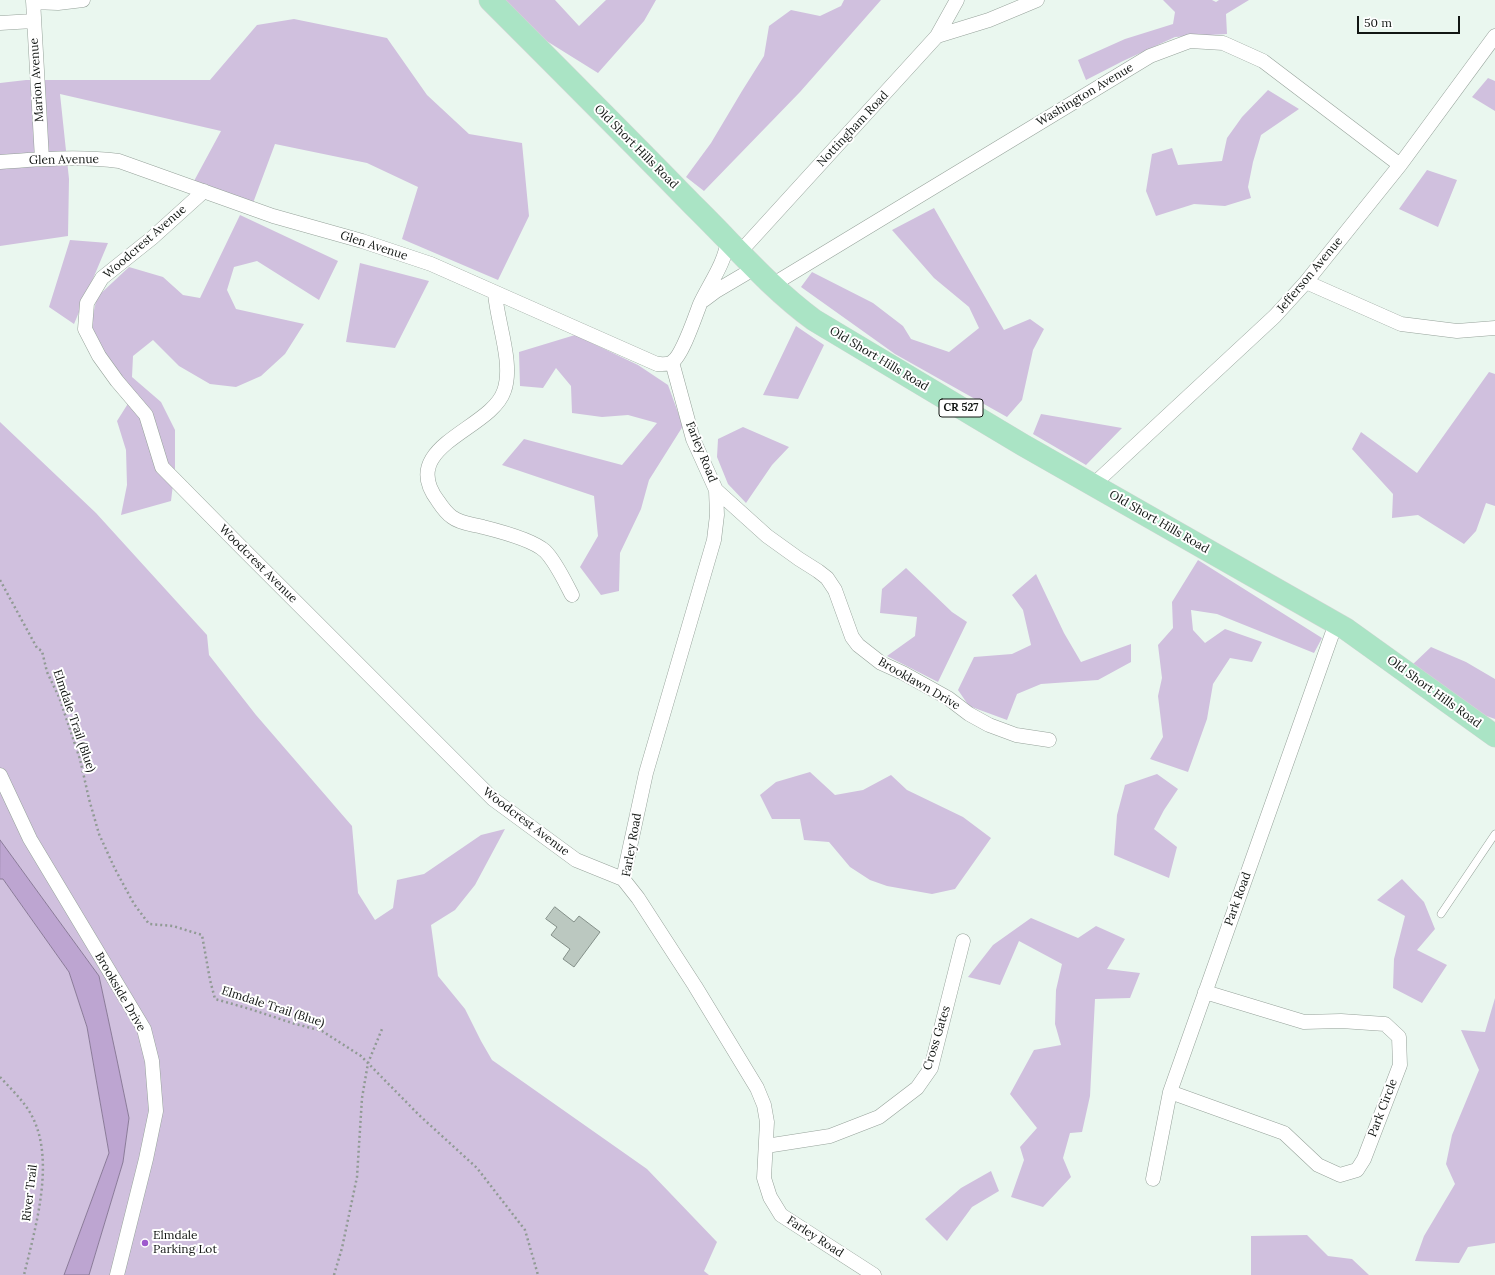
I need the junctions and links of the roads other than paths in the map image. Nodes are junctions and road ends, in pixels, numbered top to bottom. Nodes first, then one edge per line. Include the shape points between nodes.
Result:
1 (84, 0) edge
2 (490, 0) edge
3 (957, 0) edge
4 (1037, 0) edge
5 (33, 1) edge
6 (33, 21) junction
7 (0, 23) edge
8 (937, 36) junction
9 (1495, 36) edge
10 (42, 159) junction
11 (0, 162) edge
12 (1400, 165) junction
13 (204, 192) junction
14 (734, 246) junction
15 (755, 268) junction
16 (1306, 282) junction
17 (772, 285) junction
18 (495, 293) junction
19 (701, 303) junction
20 (1495, 328) edge
21 (672, 362) junction
22 (1093, 485) junction
23 (716, 490) junction
24 (572, 595) dead end
25 (1336, 623) junction
26 (1495, 736) edge
27 (1049, 740) dead end
28 (0, 775) edge
29 (1495, 834) edge
30 (623, 879) junction
31 (1441, 914) dead end
32 (963, 941) dead end
33 (1205, 992) junction
34 (1170, 1092) junction
35 (766, 1146) junction
36 (1153, 1178) dead end
37 (116, 1275) edge
38 (873, 1275) edge

1 - 5 street via 58,3
2 - 14 main road, Old Short Hills Road / CR 527
3 - 8 street, Nottingham Road
4 - 8 street via 989,20
5 - 6 street, Marion Avenue
6 - 7 street
6 - 10 street, Marion Avenue
8 - 14 street, Nottingham Road
9 - 12 street, Jefferson Avenue
10 - 11 street, Glen Avenue
10 - 13 street, Glen Avenue via 95,158 119,161
12 - 16 street, Jefferson Avenue
12 - 17 street, Washington Avenue via 1263,61 1223,42 1190,41 1150,56
13 - 18 street, Glen Avenue via 424,262
13 - 30 street, Woodcrest Avenue via 102,278 87,303 85,329 99,356 146,415 162,466 493,798 576,860
14 - 15 main road, Old Short Hills Road / CR 527
14 - 19 street via 727,249
15 - 17 main road, Old Short Hills Road / CR 527
15 - 19 street
16 - 20 street via 1402,324 1457,331
16 - 22 street, Jefferson Avenue via 1275,316
17 - 22 main road, Old Short Hills Road / CR 527 via 814,320
18 - 21 street, Glen Avenue via 657,364
18 - 24 street via 506,356 504,391 495,406 435,454 430,464 429,485 435,498 459,521 499,531 545,551
19 - 21 street via 682,349
21 - 23 street, Farley Road via 692,439
22 - 25 main road, Old Short Hills Road / CR 527
23 - 27 street, Brooklawn Drive via 768,536 826,578 835,590 852,637 881,663 948,698 989,725 1016,735
23 - 30 street, Farley Road via 718,515 714,540 646,773
25 - 26 main road, Old Short Hills Road / CR 527
25 - 33 street, Park Road
28 - 37 street, Brookside Drive via 30,839 144,1029 152,1061 156,1111
29 - 31 lane
30 - 35 street, Farley Road via 695,986 757,1088 764,1104 767,1122
32 - 35 street, Cross Gates via 931,1068 917,1088 880,1117 830,1136
33 - 34 street, Park Road
33 - 34 street, Park Circle via 1304,1022 1385,1024 1399,1038 1400,1065 1364,1159 1357,1170 1340,1175 1318,1165 1284,1134
34 - 36 street, Park Road
35 - 38 street, Farley Road via 764,1178 770,1197 780,1215

